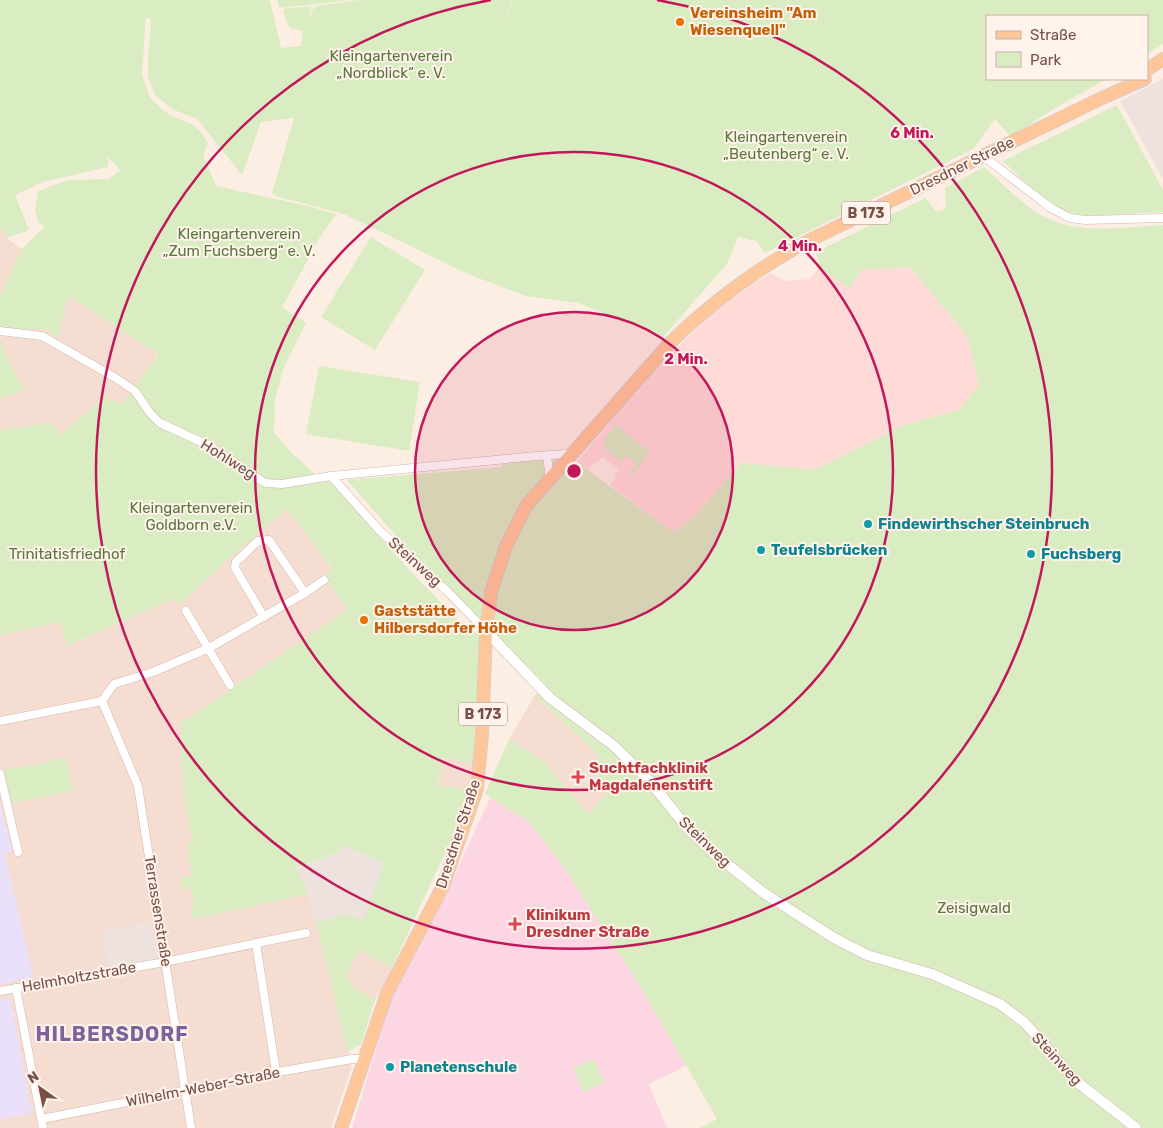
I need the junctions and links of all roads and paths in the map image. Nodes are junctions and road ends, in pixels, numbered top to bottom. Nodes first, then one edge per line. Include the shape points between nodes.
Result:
1 (1163, 59) edge
2 (1148, 69) edge
3 (1163, 70) edge
4 (1148, 77) edge
5 (1130, 80) edge
6 (1142, 80) edge
7 (1100, 99) junction
8 (982, 156) junction
9 (1163, 218) edge
10 (0, 331) edge
11 (547, 456) junction
12 (569, 457) junction
13 (331, 476) junction
14 (550, 479) junction
15 (324, 580) dead end
16 (305, 592) junction
17 (186, 611) dead end
18 (264, 617) junction
19 (486, 631) junction
20 (209, 648) junction
21 (230, 685) dead end
22 (102, 700) junction
23 (0, 721) edge
24 (0, 774) edge
25 (18, 852) dead end
26 (306, 933) dead end
27 (256, 943) junction
28 (166, 962) junction
29 (16, 988) junction
30 (0, 991) edge
31 (364, 1059) junction
32 (276, 1072) junction
33 (186, 1090) junction
34 (42, 1119) junction
35 (43, 1128) edge
36 (191, 1128) edge
37 (341, 1128) edge
38 (1136, 1128) edge

1 - 2 main road
3 - 4 main road, B 173
5 - 7 main road, B 173
6 - 7 main road, B 173
7 - 8 main road, Dresdner Straße / B 173
8 - 9 street via 1051,208 1070,218
8 - 12 main road, Dresdner Straße / B 173 via 806,242 727,292 668,344
10 - 13 street, Hohlweg via 42,336 50,340 135,391 160,423 210,446 266,483 282,484
11 - 12 street, Hohlweg via 565,454
11 - 13 street, Hohlweg
11 - 14 street
12 - 14 main road, Dresdner Straße / B 173
13 - 19 street, Steinweg via 359,509
14 - 19 main road, Dresdner Straße / B 173 via 526,506 506,546 491,593
15 - 16 street
16 - 18 street
16 - 18 street via 269,540 258,541 236,562 235,568
17 - 20 street
18 - 20 street
19 - 31 main road, Dresdner Straße / B 173 via 477,790 443,886 387,993
19 - 38 street, Steinweg via 550,698 614,746 648,779 689,830 764,893 834,938 868,955 932,974 1000,1004 1025,1023 1076,1081
20 - 21 street
20 - 22 street via 154,672 114,684
22 - 23 street
22 - 28 street, Terrassenstraße via 138,786
24 - 25 street
26 - 27 street, Helmholtzstraße
27 - 28 street, Helmholtzstraße
27 - 32 street
28 - 29 street, Helmholtzstraße
28 - 33 street, Terrassenstraße
29 - 30 street, Helmholtzstraße
29 - 34 street
31 - 32 street, Wilhelm-Weber-Straße
31 - 37 main road, Dresdner Straße / B 173
32 - 33 street, Wilhelm-Weber-Straße
33 - 34 street, Wilhelm-Weber-Straße
33 - 36 street, Terrassenstraße
34 - 35 street

